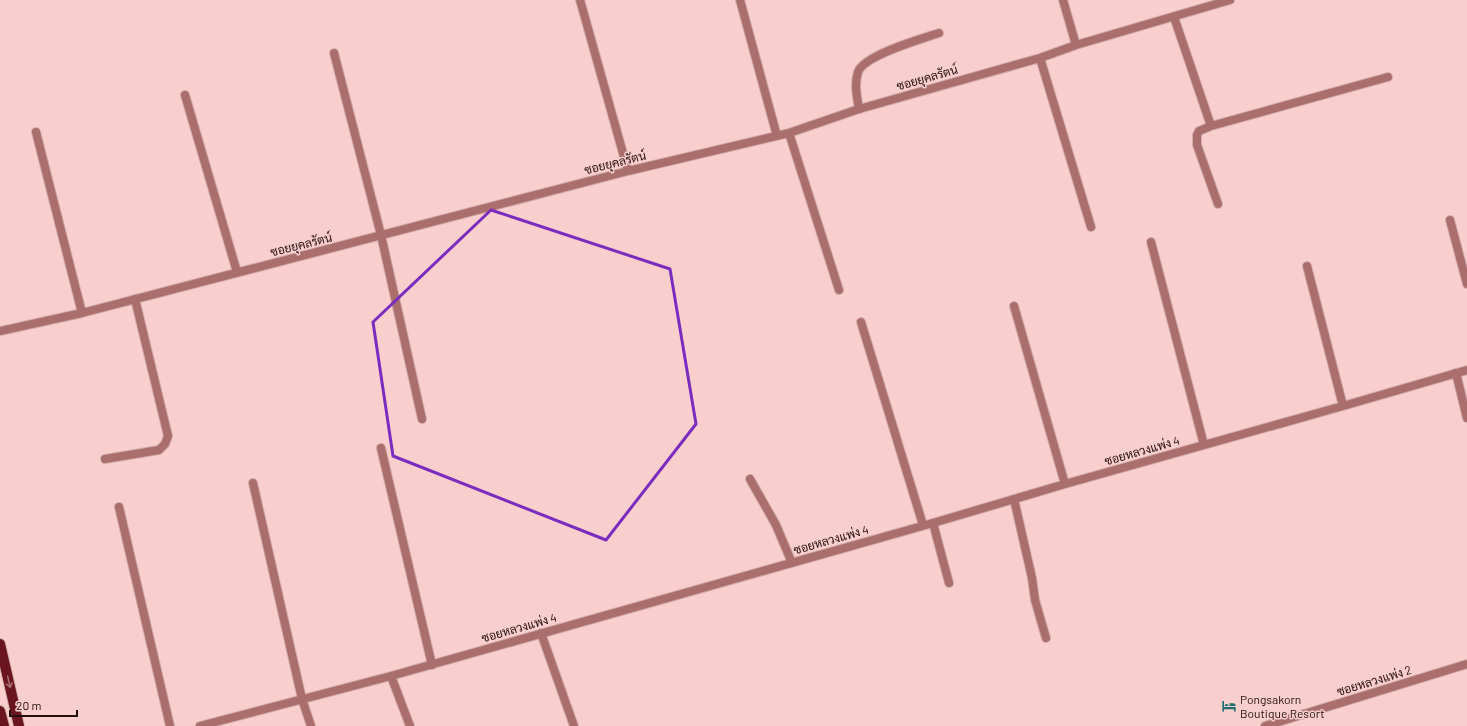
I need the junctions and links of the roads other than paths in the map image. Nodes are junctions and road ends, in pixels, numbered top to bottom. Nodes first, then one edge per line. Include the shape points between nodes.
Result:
1 (580, 0) edge
2 (740, 0) edge
3 (1063, 0) edge
4 (1230, 0) edge
5 (1219, 1) edge
6 (1174, 17) junction
7 (939, 33) dead end
8 (1076, 45) junction
9 (334, 53) dead end
10 (1040, 58) junction
11 (1388, 77) dead end
12 (185, 95) dead end
13 (859, 109) junction
14 (1211, 126) junction
15 (36, 132) dead end
16 (789, 133) junction
17 (777, 136) junction
18 (628, 171) junction
19 (1218, 204) dead end
20 (1450, 220) dead end
21 (1091, 227) dead end
22 (381, 235) junction
23 (1151, 242) dead end
24 (1307, 266) dead end
25 (237, 272) junction
26 (1467, 284) edge
27 (839, 290) dead end
28 (135, 300) junction
29 (1014, 306) dead end
30 (82, 313) junction
31 (861, 322) dead end
32 (0, 331) edge
33 (1467, 370) edge
34 (1456, 373) junction
35 (1343, 406) junction
36 (1467, 418) edge
37 (422, 419) dead end
38 (1204, 445) junction
39 (381, 448) dead end
40 (105, 460) dead end
41 (750, 479) dead end
42 (253, 483) dead end
43 (1065, 484) junction
44 (1014, 499) junction
45 (119, 508) dead end
46 (934, 523) junction
47 (923, 526) junction
48 (792, 563) junction
49 (949, 583) dead end
50 (541, 634) junction
51 (1046, 638) dead end
52 (0, 644) edge
53 (1467, 664) edge
54 (432, 665) junction
55 (391, 676) junction
56 (302, 698) junction
57 (0, 711) edge
58 (4, 726) edge
59 (19, 726) edge
60 (170, 726) edge
61 (200, 726) edge
62 (312, 726) edge
63 (410, 726) edge
64 (574, 726) edge
65 (1264, 726) edge

1 - 18 street
2 - 17 street
3 - 8 street
4 - 5 street, ซอยยุคลรัตน์
5 - 6 street, ซอยยุคลรัตน์
6 - 8 street, ซอยยุคลรัตน์
6 - 14 street
7 - 13 street via 870,60 859,71 855,84
8 - 10 street, ซอยยุคลรัตน์
9 - 22 street
10 - 13 street, ซอยยุคลรัตน์
10 - 21 street
11 - 14 street
12 - 25 street
13 - 16 street, ซอยยุคลรัตน์
14 - 19 street via 1199,131 1196,144
15 - 30 street
16 - 17 street, ซอยยุคลรัตน์
16 - 27 street
17 - 18 street, ซอยยุคลรัตน์
18 - 22 street, ซอยยุคลรัตน์
20 - 26 street
22 - 25 street, ซอยยุคลรัตน์
22 - 37 street
23 - 38 street
24 - 35 street
25 - 28 street, ซอยยุคลรัตน์
28 - 30 street, ซอยยุคลรัตน์
28 - 40 street via 168,436 159,450
29 - 43 street
30 - 32 street, ซอยยุคลรัตน์
31 - 47 street
33 - 34 street, ซอยหลวงแพ่ง 4
34 - 35 street, ซอยหลวงแพ่ง 4
34 - 36 street
35 - 38 street, ซอยหลวงแพ่ง 4
38 - 43 street, ซอยหลวงแพ่ง 4
39 - 54 street
41 - 48 street via 776,525
42 - 56 street
43 - 44 street, ซอยหลวงแพ่ง 4
44 - 46 street, ซอยหลวงแพ่ง 4
44 - 51 street via 1035,600
45 - 60 street
46 - 47 street, ซอยหลวงแพ่ง 4
46 - 49 street
47 - 48 street, ซอยหลวงแพ่ง 4
48 - 50 street, ซอยหลวงแพ่ง 4
50 - 54 street, ซอยหลวงแพ่ง 4
50 - 64 street
52 -> 59 main road
53 - 65 street, ซอยหลวงแพ่ง 2
54 - 55 street, ซอยหลวงแพ่ง 4
55 - 56 street, ซอยหลวงแพ่ง 4
55 - 63 street
56 - 61 street, ซอยหลวงแพ่ง 4
56 - 62 street
57 - 58 main road

